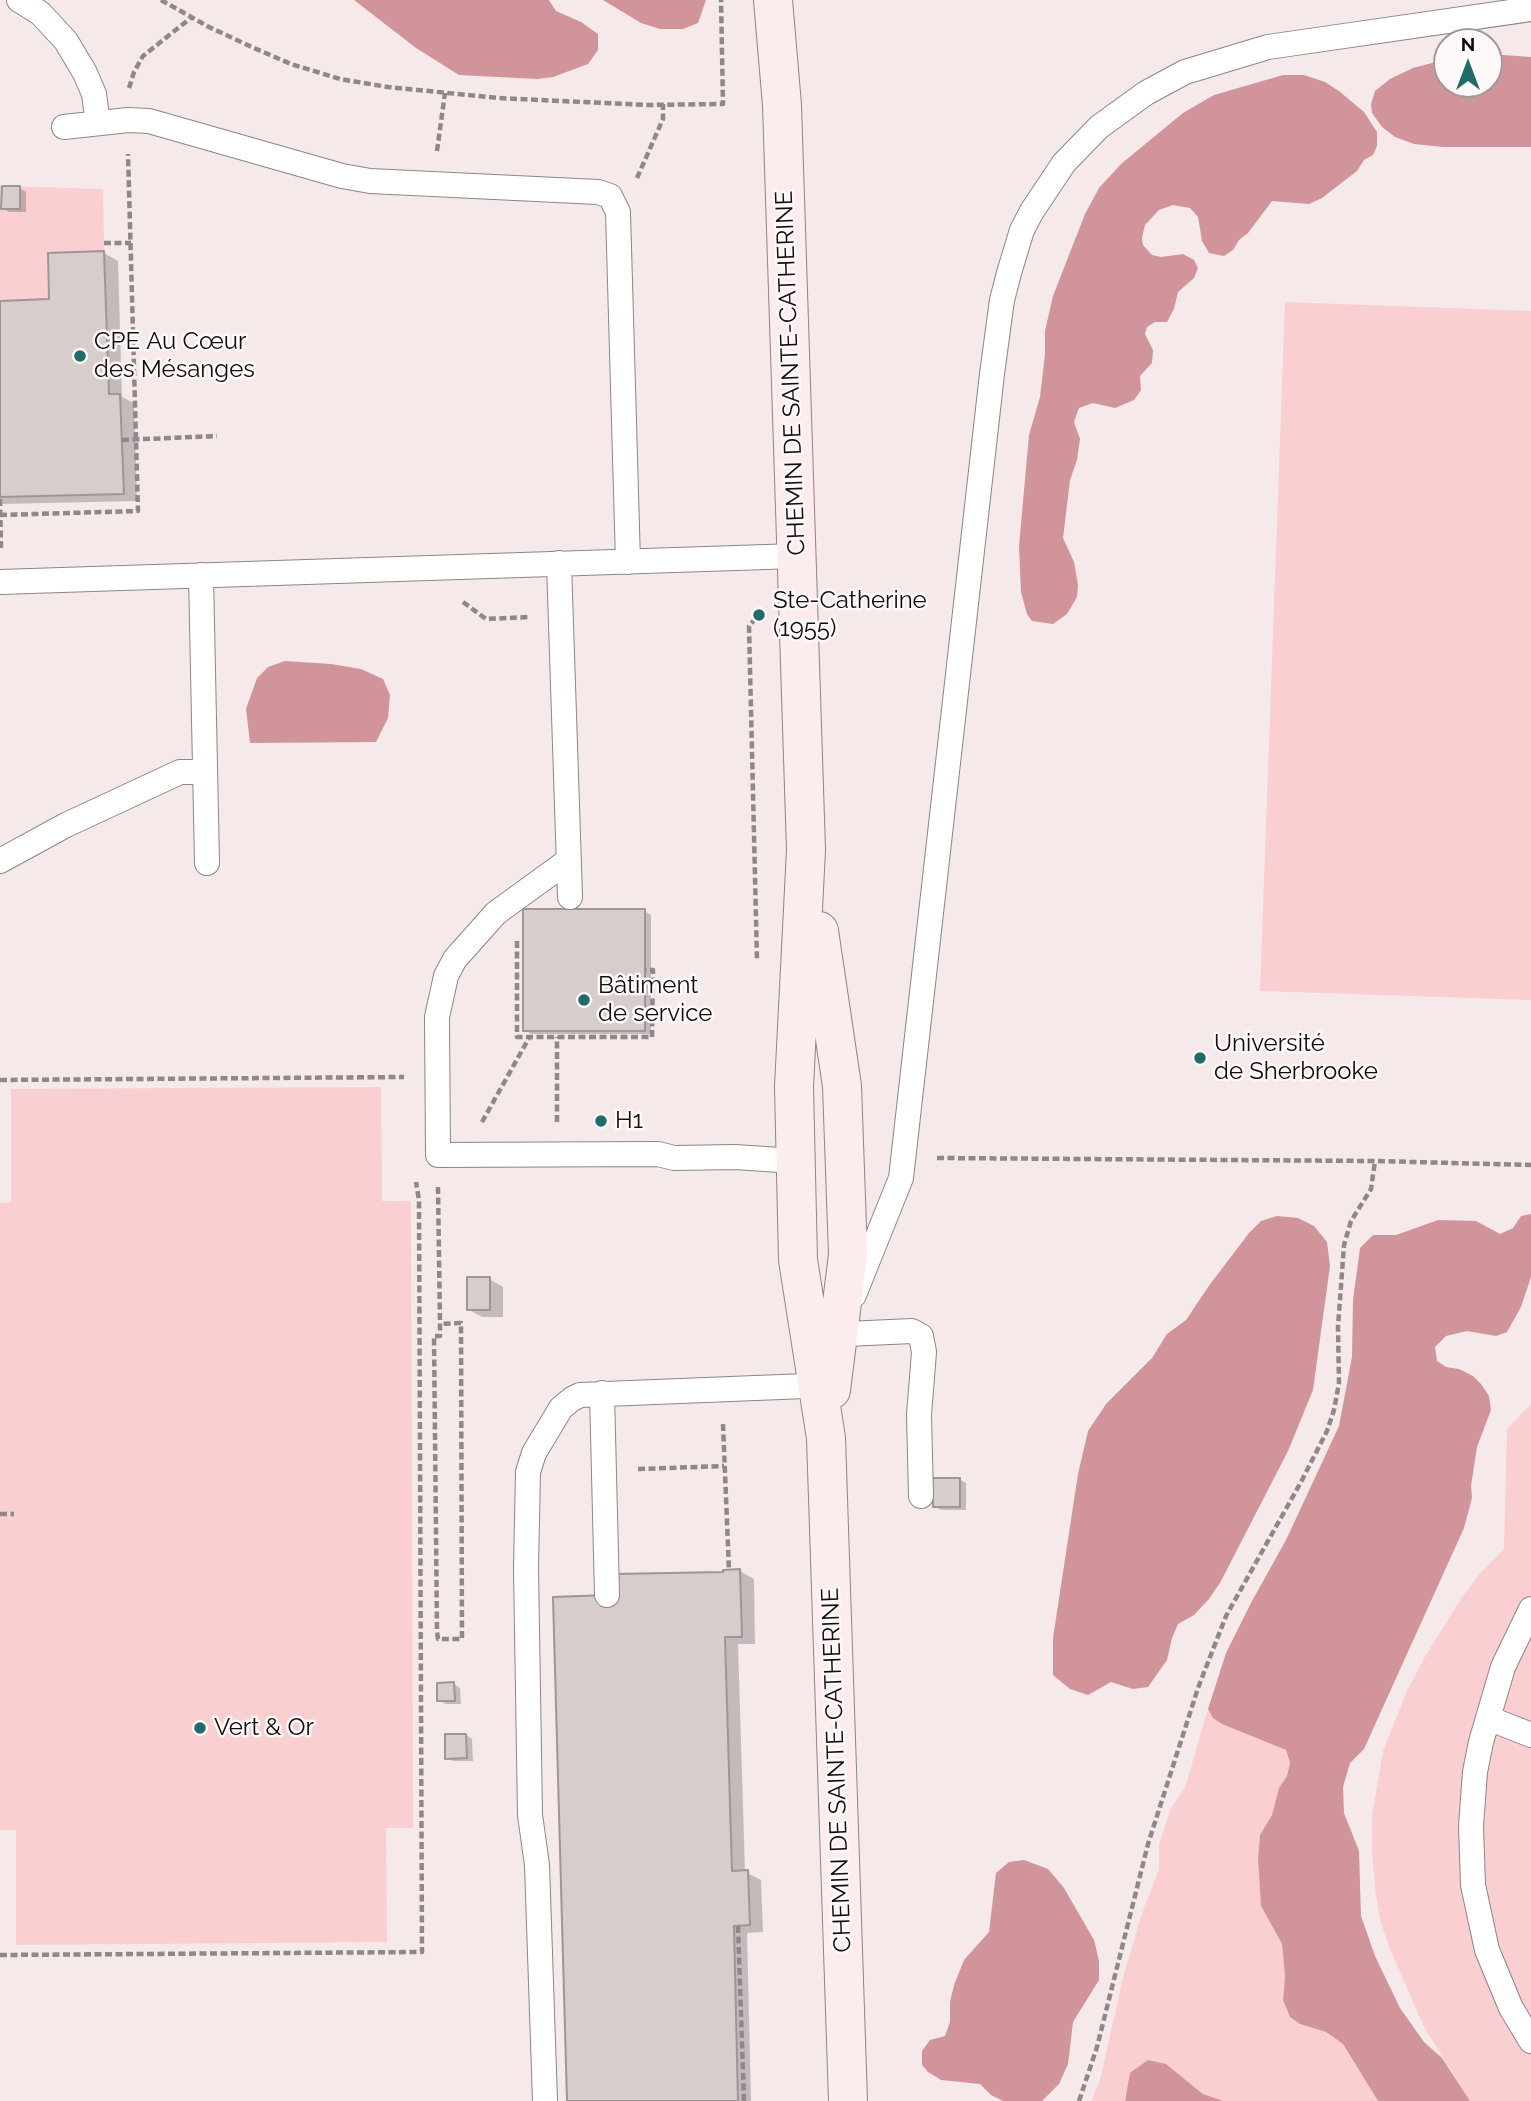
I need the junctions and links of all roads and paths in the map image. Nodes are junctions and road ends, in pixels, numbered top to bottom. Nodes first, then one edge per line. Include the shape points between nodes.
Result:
1 (19, 0) edge
2 (161, 0) edge
3 (721, 0) edge
4 (773, 0) edge
5 (788, 0) edge
6 (1531, 9) edge
7 (192, 17) junction
8 (129, 90) dead end
9 (445, 93) junction
10 (663, 104) junction
11 (782, 105) junction
12 (98, 123) junction
13 (64, 127) dead end
14 (128, 146) dead end
15 (435, 163) dead end
16 (635, 182) dead end
17 (104, 243) dead end
18 (131, 243) junction
19 (217, 436) dead end
20 (136, 439) junction
21 (122, 440) dead end
22 (0, 499) edge
23 (0, 515) edge
24 (797, 556) junction
25 (628, 562) junction
26 (559, 563) junction
27 (201, 575) junction
28 (0, 582) edge
29 (759, 615) dead end
30 (205, 772) junction
31 (806, 850) junction
32 (569, 860) junction
33 (0, 861) edge
34 (207, 863) dead end
35 (570, 897) dead end
36 (517, 935) dead end
37 (757, 960) dead end
38 (645, 970) dead end
39 (530, 1037) junction
40 (557, 1037) junction
41 (412, 1077) dead end
42 (0, 1080) edge
43 (557, 1115) dead end
44 (480, 1125) dead end
45 (438, 1155) junction
46 (934, 1158) dead end
47 (795, 1161) junction
48 (1375, 1161) junction
49 (1531, 1165) edge
50 (415, 1177) dead end
51 (440, 1324) junction
52 (824, 1335) junction
53 (825, 1385) junction
54 (602, 1393) junction
55 (723, 1424) dead end
56 (724, 1466) junction
57 (630, 1469) dead end
58 (921, 1496) dead end
59 (0, 1514) edge
60 (13, 1514) dead end
61 (729, 1570) dead end
62 (607, 1595) dead end
63 (1531, 1609) edge
64 (1488, 1718) junction
65 (1531, 1735) edge
66 (738, 1926) dead end
67 (0, 1955) edge
68 (1531, 2041) edge
69 (545, 2101) edge
70 (744, 2101) edge
71 (848, 2101) edge
72 (1079, 2101) edge

1 - 12 lane via 40,13 66,41 94,94
2 - 7 path
3 - 10 path via 723,104
4 - 11 main road, CHEMIN DE SAINTE-CATHERINE
5 - 11 main road, CHEMIN DE SAINTE-CATHERINE
6 - 52 lane via 1268,47 1185,72 1099,127 1064,163 1032,211 1006,282 992,374 901,1178
7 - 8 path via 143,56
7 - 9 path via 263,52 324,74
9 - 10 path via 548,102
9 - 15 path
10 - 16 path via 663,119
11 - 24 main road, CHEMIN DE SAINTE-CATHERINE
12 - 13 lane
12 - 25 lane via 159,122 370,181 598,192 610,197 618,212
14 - 18 path
17 - 18 path
18 - 20 path
19 - 20 path
20 - 21 path
20 - 23 path via 138,511
22 - 23 path
24 - 25 lane
24 - 31 main road, CHEMIN DE SAINTE-CATHERINE
25 - 26 lane
26 - 27 lane
26 - 32 lane
27 - 28 lane
27 - 30 lane
29 - 37 path via 749,626
30 - 33 lane via 180,772
30 - 34 lane
31 - 47 main road, CHEMIN DE SAINTE-CATHERINE via 793,1087
31 - 52 main road, CHEMIN DE SAINTE-CATHERINE via 842,1086 848,1255
32 - 35 lane
32 - 45 lane via 496,914 446,976 437,1017
36 - 39 path via 517,1037
38 - 40 path via 653,970 652,1037
39 - 40 path
39 - 44 path
40 - 43 path
41 - 42 path
45 - 47 lane via 658,1154
45 - 51 path
46 - 48 path
47 - 52 main road, CHEMIN DE SAINTE-CATHERINE via 798,1260
48 - 49 path
48 - 72 path via 1371,1189 1351,1221 1344,1245 1334,1410 1301,1482 1236,1597 1206,1665 1156,1817
50 - 67 path via 419,1200 422,1952
51 - 51 path via 440,1336 435,1336 438,1639 462,1639 461,1323
52 - 53 main road, CHEMIN DE SAINTE-CATHERINE
52 - 58 lane via 912,1331 921,1336
53 - 54 lane
53 - 71 main road, CHEMIN DE SAINTE-CATHERINE
54 - 62 lane
54 - 69 lane via 580,1395 561,1408 528,1472 530,1815 550,1912 554,2028
55 - 56 path
56 - 57 path
56 - 61 path
59 - 60 path
63 - 64 lane via 1503,1667
64 - 65 lane
64 - 68 lane via 1475,1772 1473,1885 1487,1950 1511,2008
66 - 70 path

